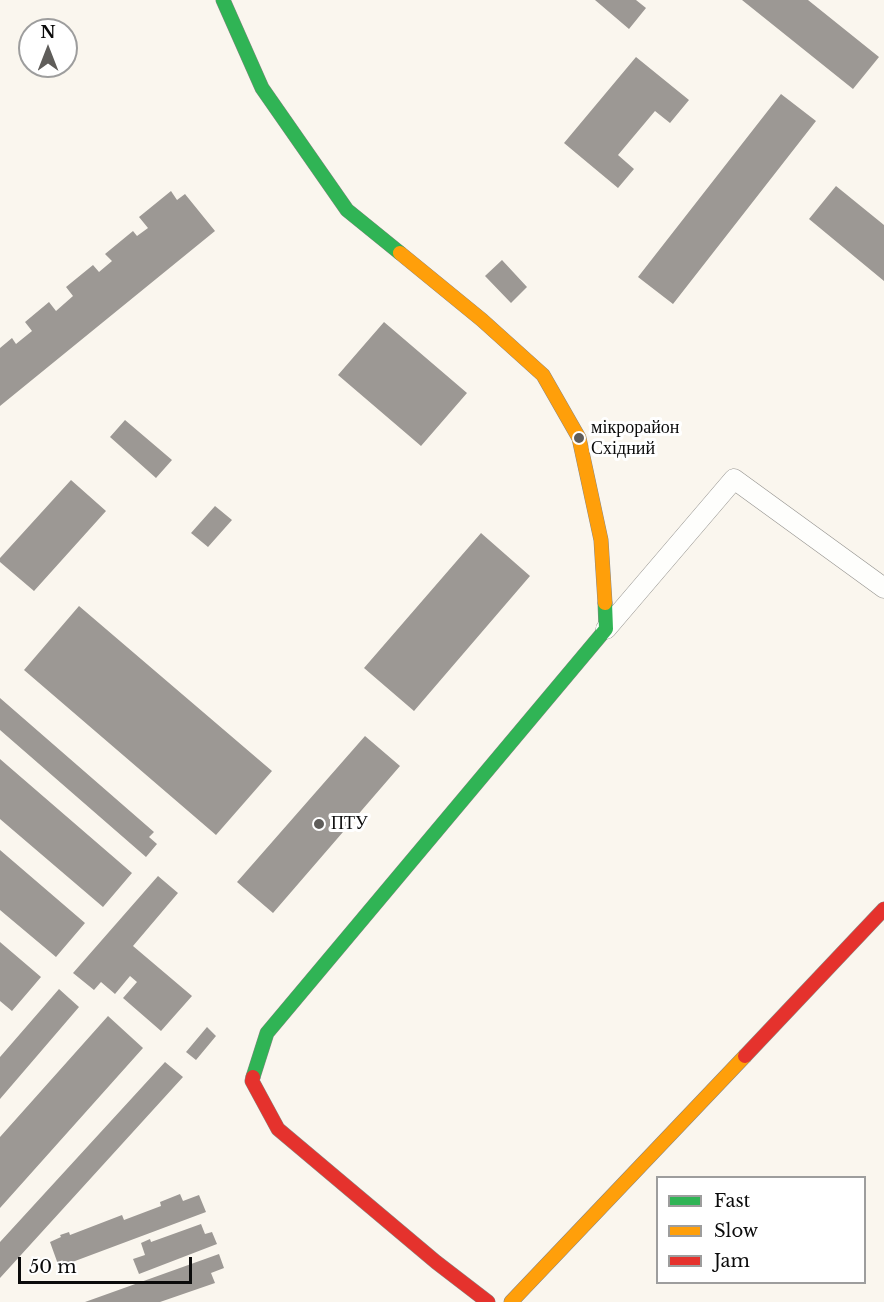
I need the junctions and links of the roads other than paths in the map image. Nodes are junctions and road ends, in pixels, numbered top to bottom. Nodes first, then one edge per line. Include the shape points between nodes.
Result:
1 (223, 0) edge
2 (884, 588) edge
3 (606, 629) junction
4 (884, 909) edge
5 (488, 1302) edge
6 (511, 1302) edge

1 - 3 street via 262,88 347,210 543,375 579,438 601,540
2 - 3 street via 734,480
3 - 5 street via 267,1033 252,1081 278,1129
4 - 6 street

